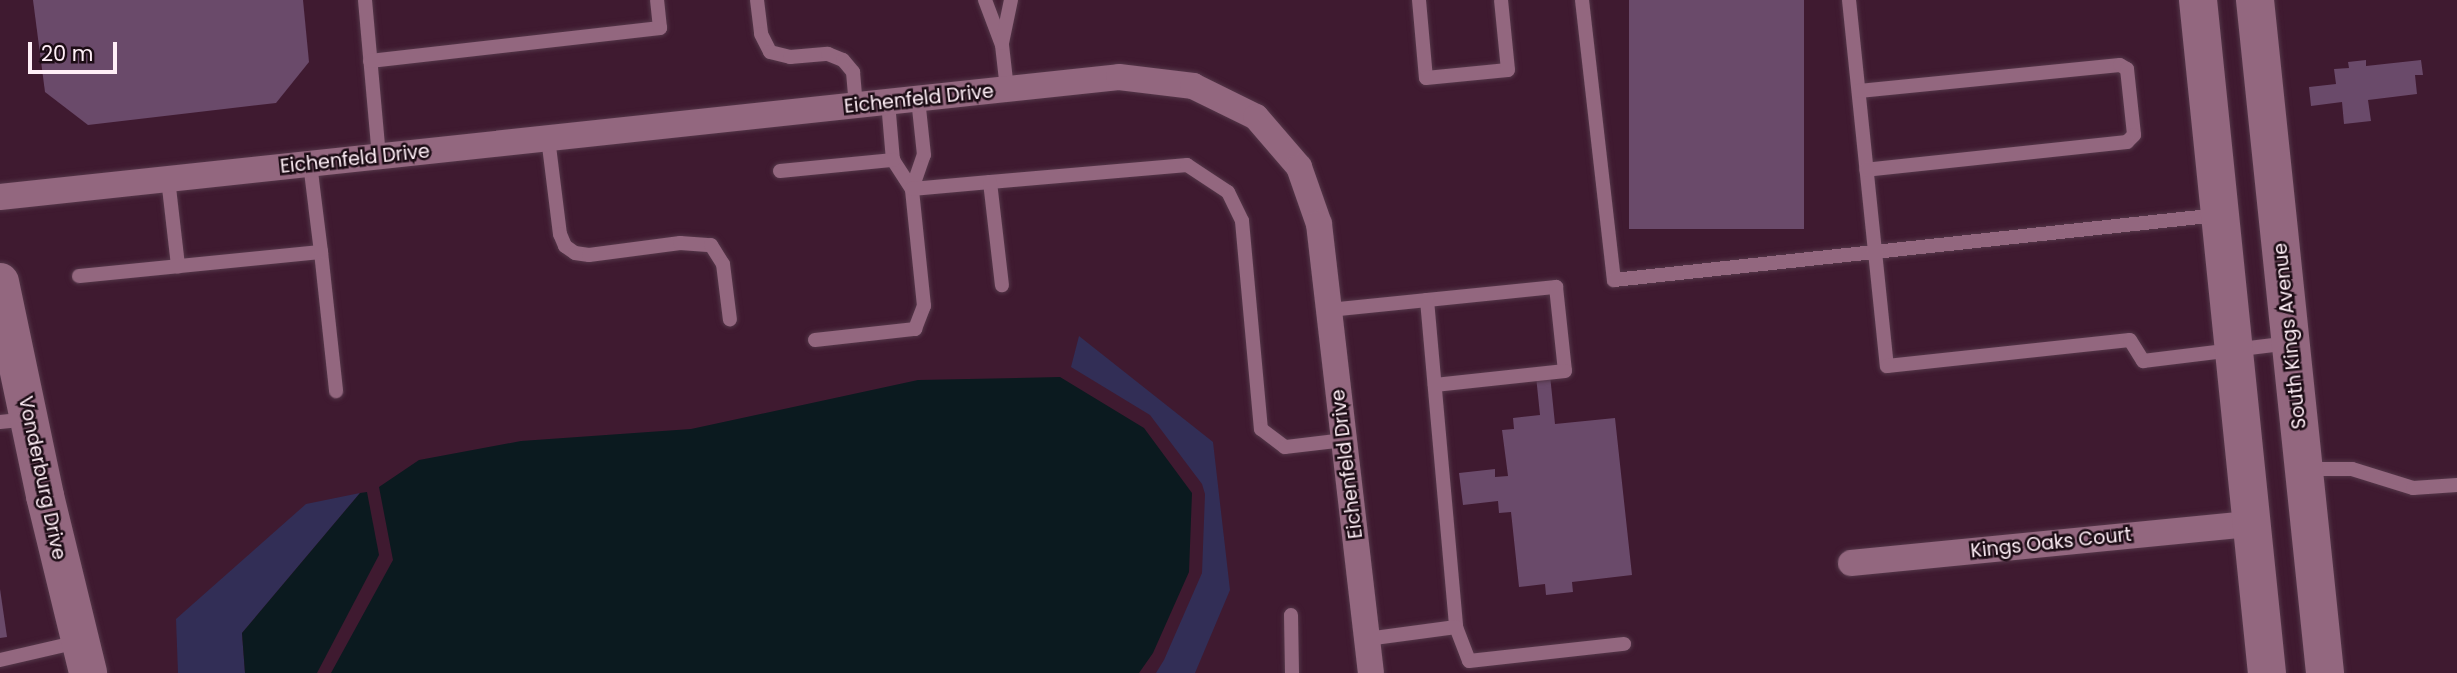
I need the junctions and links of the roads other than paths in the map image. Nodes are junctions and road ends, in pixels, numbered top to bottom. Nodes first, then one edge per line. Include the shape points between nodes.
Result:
1 (365, 0) edge
2 (657, 0) edge
3 (757, 0) edge
4 (985, 0) edge
5 (1011, 0) edge
6 (1419, 0) edge
7 (1501, 0) edge
8 (1582, 0) edge
9 (1849, 0) edge
10 (2198, 0) edge
11 (2255, 0) edge
12 (1002, 45) junction
13 (370, 61) junction
14 (1007, 89) junction
15 (1858, 90) junction
16 (918, 99) junction
17 (888, 102) junction
18 (856, 106) junction
19 (548, 138) junction
20 (379, 157) junction
21 (893, 160) junction
22 (310, 164) junction
23 (1867, 170) junction
24 (780, 171) dead end
25 (168, 179) junction
26 (990, 182) junction
27 (912, 189) junction
28 (0, 197) edge
29 (2220, 215) junction
30 (321, 252) junction
31 (1875, 254) junction
32 (178, 266) junction
33 (79, 276) dead end
34 (0, 282) edge
35 (1002, 285) dead end
36 (1427, 300) junction
37 (1329, 310) junction
38 (730, 320) dead end
39 (815, 340) dead end
40 (2291, 343) junction
41 (2233, 349) junction
42 (1435, 385) junction
43 (336, 391) dead end
44 (14, 420) edge
45 (1344, 440) junction
46 (2304, 469) junction
47 (2457, 485) edge
48 (2251, 524) junction
49 (1851, 563) dead end
50 (1291, 615) dead end
51 (1456, 627) junction
52 (1367, 639) junction
53 (1624, 644) dead end
54 (84, 657) edge
55 (0, 660) edge
56 (1292, 673) edge
57 (1371, 673) edge
58 (2267, 673) edge
59 (2325, 673) edge

1 - 13 lane
2 - 13 lane via 660,29
3 - 18 lane via 761,34 770,52 790,57 828,54 843,60 853,72
4 - 12 lane
5 - 12 lane
6 - 7 lane via 1426,78 1508,70
8 - 31 lane via 1614,280
9 - 15 lane
10 - 29 main road
11 - 40 main road, South Kings Avenue
12 - 14 lane
13 - 20 lane
14 - 16 street, Eichenfeld Drive
14 - 37 street, Eichenfeld Drive via 1119,77 1193,86 1256,117 1299,167 1319,224
15 - 23 lane
15 - 23 lane via 2120,65 2127,69 2129,82 2134,135 2127,142
16 - 17 street, Eichenfeld Drive
16 - 27 lane via 924,155
17 - 18 street, Eichenfeld Drive
17 - 21 lane
18 - 19 street, Eichenfeld Drive
19 - 20 street, Eichenfeld Drive
19 - 38 lane via 565,246 589,254 680,243 711,245 723,264
20 - 22 street, Eichenfeld Drive
21 - 24 lane
21 - 27 lane
22 - 25 street, Eichenfeld Drive
22 - 30 lane
23 - 31 lane
25 - 28 street, Eichenfeld Drive
25 - 32 lane
26 - 27 lane
26 - 35 lane
26 - 45 lane via 1187,164 1228,192 1242,221 1261,429 1285,447
27 - 39 lane via 924,306 915,329
29 - 31 lane
29 - 41 main road
30 - 32 lane
30 - 43 lane
31 - 41 lane via 1887,366 2130,340 2143,361
32 - 33 lane
34 - 44 main road, Vonderburg Drive
36 - 37 lane
36 - 42 lane
36 - 42 lane via 1556,287 1565,371
37 - 45 street, Eichenfeld Drive
40 - 41 lane
40 - 46 main road, South Kings Avenue
41 - 48 main road
42 - 51 lane
44 - 54 main road, Vonderburg Drive
45 - 52 street, Eichenfeld Drive
46 - 47 lane via 2352,469 2413,488
46 - 59 main road, South Kings Avenue
48 - 49 street, Kings Oaks Court
48 - 58 main road
50 - 56 lane
51 - 52 lane
51 - 53 lane via 1469,661
52 - 57 street, Eichenfeld Drive
54 - 55 lane

